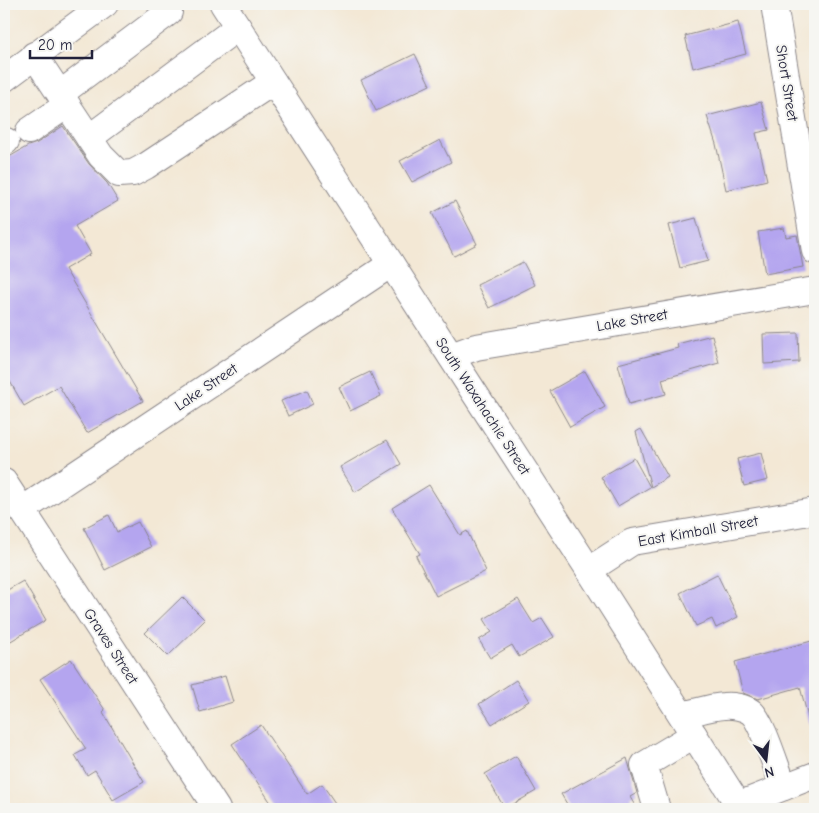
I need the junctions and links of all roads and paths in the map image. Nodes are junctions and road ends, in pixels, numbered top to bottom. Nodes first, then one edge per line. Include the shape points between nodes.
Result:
1 (104, 4) edge
2 (223, 4) edge
3 (774, 4) edge
4 (169, 12) dead end
5 (238, 27) junction
6 (14, 64) edge
7 (273, 82) junction
8 (63, 100) junction
9 (13, 138) edge
10 (89, 138) junction
11 (815, 251) edge
12 (391, 264) junction
13 (815, 290) edge
14 (451, 356) junction
15 (4, 482) edge
16 (22, 510) junction
17 (815, 511) edge
18 (589, 570) junction
19 (688, 725) junction
20 (815, 775) edge
21 (784, 787) junction
22 (740, 807) edge
23 (217, 809) edge
24 (657, 809) edge

1 - 6 street
2 - 5 street, South Waxahachie Street
3 - 11 street, Short Street
4 - 8 street
5 - 7 street, South Waxahachie Street
5 - 10 street
6 - 8 street
7 - 10 street via 133,173 119,174
7 - 12 street, South Waxahachie Street
8 - 9 street
8 - 10 street
12 - 14 street, South Waxahachie Street
12 - 16 street, Lake Street
13 - 14 street, Lake Street via 476,347
14 - 18 street, South Waxahachie Street
15 - 16 street, Graves Street
16 - 23 street, Graves Street
17 - 18 street, East Kimball Street via 632,542
18 - 19 street, South Waxahachie Street
19 - 21 street via 725,706 750,712 763,732
19 - 22 street, South Waxahachie Street
19 - 24 street via 644,764
20 - 21 street
21 - 22 street

